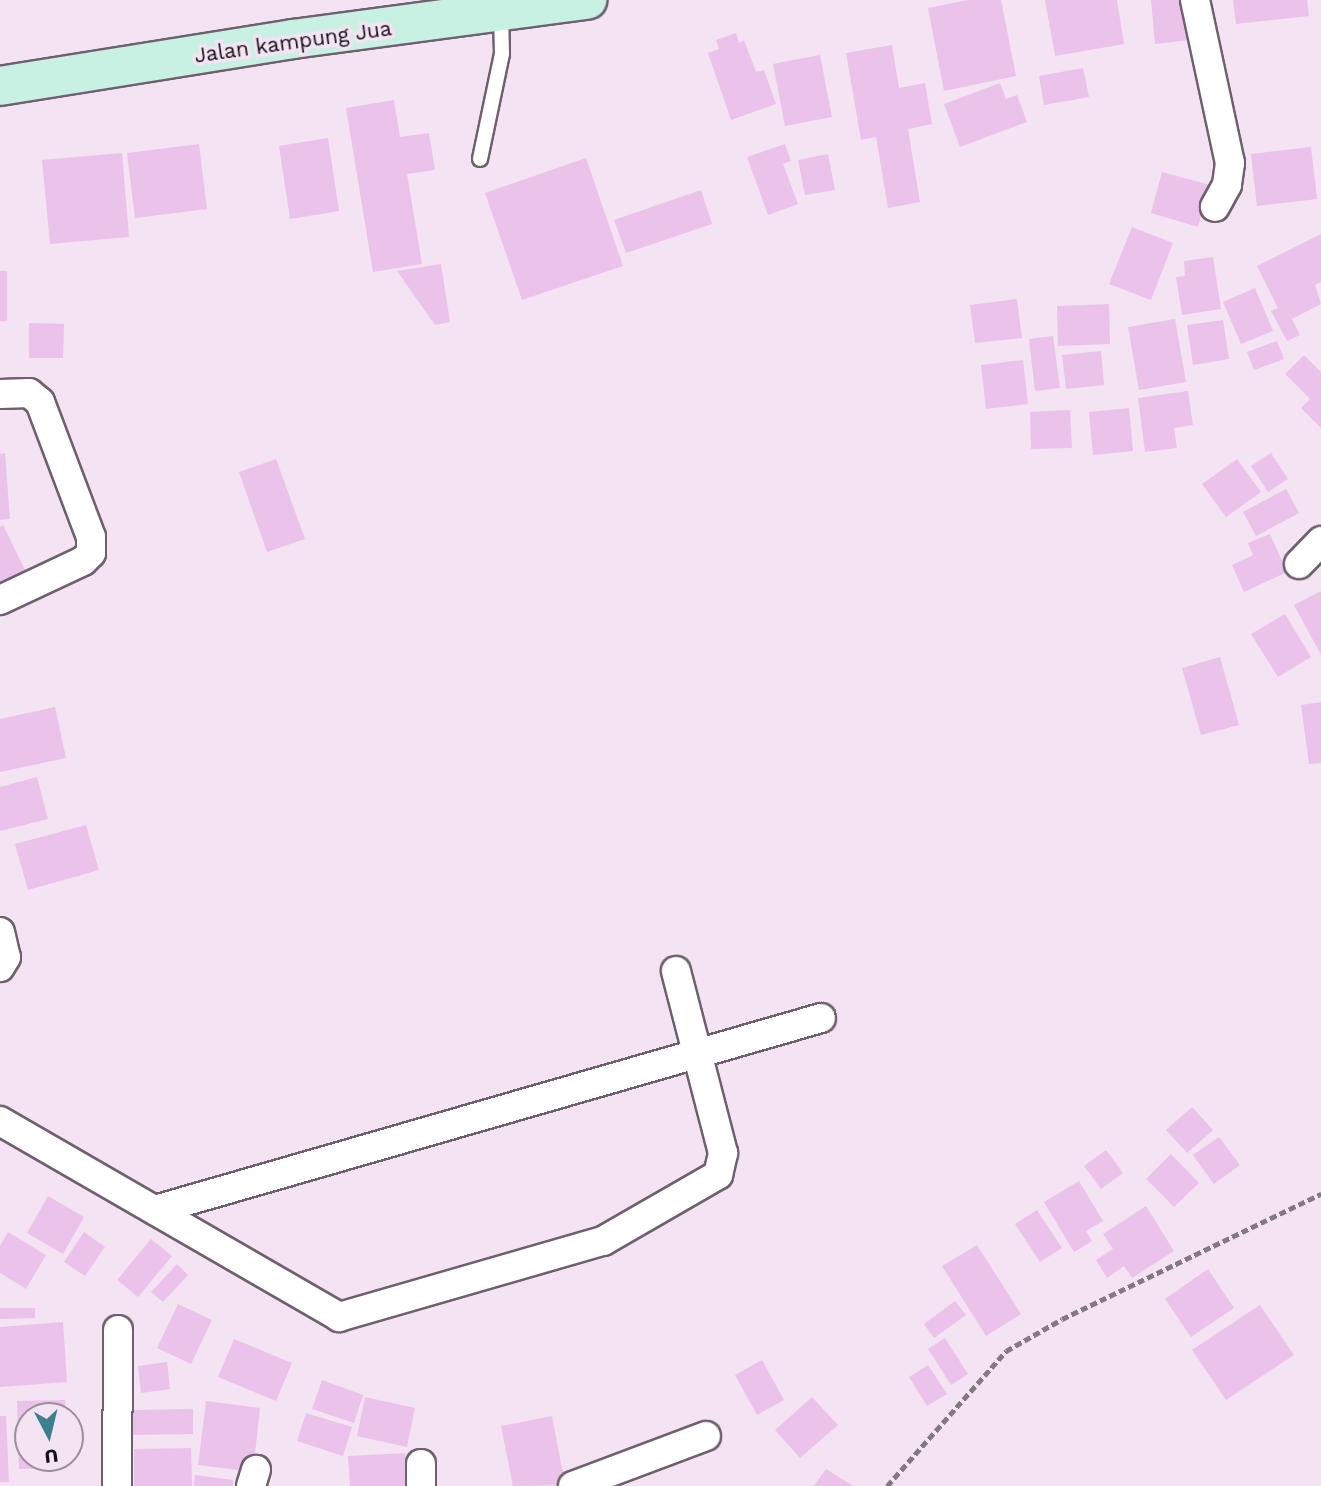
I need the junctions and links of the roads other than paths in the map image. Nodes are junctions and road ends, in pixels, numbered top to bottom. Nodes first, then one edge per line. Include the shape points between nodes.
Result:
1 (587, 0) edge
2 (1195, 0) edge
3 (501, 13) junction
4 (0, 86) edge
5 (480, 159) dead end
6 (1215, 207) dead end
7 (0, 394) edge
8 (1321, 541) edge
9 (1299, 564) dead end
10 (0, 600) edge
11 (0, 932) edge
12 (0, 967) edge
13 (676, 971) dead end
14 (821, 1018) dead end
15 (698, 1054) junction
16 (0, 1121) edge
17 (155, 1210) junction
18 (118, 1330) dead end
19 (706, 1436) dead end
20 (117, 1486) edge
21 (573, 1486) edge

1 - 3 street, Jalan kampung Jua
2 - 6 street via 1230,163 1227,185
3 - 4 street, Jalan kampung Jua via 293,39
3 - 5 lane via 502,54
7 - 10 street via 29,393 40,402 91,553 75,566
8 - 9 street
11 - 12 street via 6,957
13 - 15 street
14 - 15 street
15 - 17 street
15 - 17 street via 723,1153 718,1175 603,1241 340,1317
16 - 17 street
18 - 20 street
19 - 21 street

